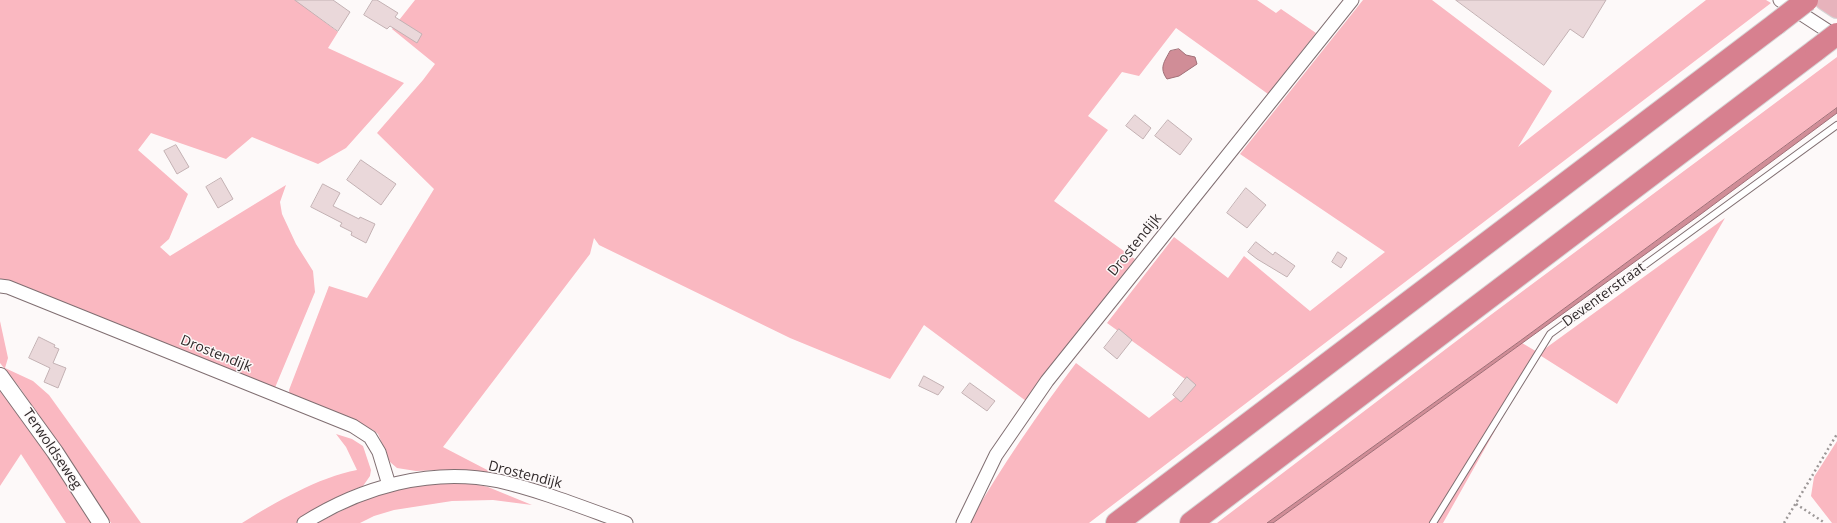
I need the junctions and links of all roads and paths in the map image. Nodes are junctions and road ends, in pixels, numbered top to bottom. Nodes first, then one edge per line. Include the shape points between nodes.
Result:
1 (1352, 0) edge
2 (1780, 0) edge
3 (1807, 0) edge
4 (1825, 0) edge
5 (1837, 8) edge
6 (1837, 35) edge
7 (1837, 125) edge
8 (0, 286) edge
9 (0, 376) edge
10 (1837, 434) edge
11 (389, 485) junction
12 (1796, 504) junction
13 (101, 523) edge
14 (304, 523) edge
15 (626, 523) edge
16 (963, 523) edge
17 (1117, 523) edge
18 (1191, 523) edge
19 (1434, 523) edge
20 (1784, 523) edge
21 (1825, 523) edge

1 - 16 street, Drostendijk via 1047,381 996,455
2 - 6 street
3 - 17 highway, bridge
4 - 5 main road
6 - 18 highway, bridge
7 - 19 lane, Deventerstraat via 1550,334
8 - 11 street, Drostendijk via 8,287 353,426 370,436 379,452
9 - 13 street, Terwoldseweg via 55,452
10 - 12 path
11 - 14 street, Drostendijk via 339,503
11 - 15 street, Drostendijk via 425,478 498,481 554,497
12 - 20 path
12 - 21 path

